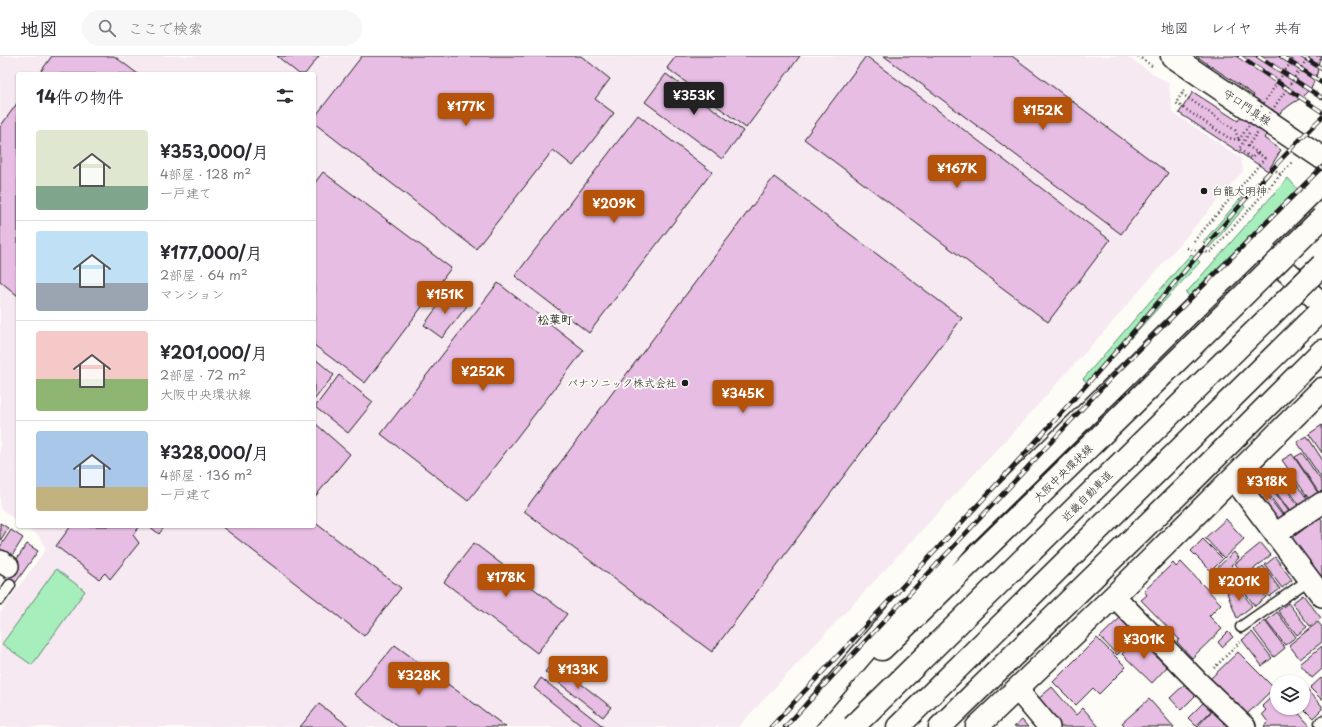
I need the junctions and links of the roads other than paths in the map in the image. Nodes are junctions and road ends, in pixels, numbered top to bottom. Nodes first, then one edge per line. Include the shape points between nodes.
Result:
1 (1172, 56) edge
2 (1322, 158) edge
3 (1322, 182) edge
4 (1322, 218) edge
5 (1258, 245) junction
6 (1322, 265) edge
7 (1322, 304) edge
8 (1322, 309) edge
9 (1322, 351) edge
10 (1322, 389) edge
11 (1233, 478) junction
12 (1322, 503) edge
13 (1275, 534) junction
14 (6, 571) edge
15 (1310, 579) junction
16 (1114, 596) junction
17 (1322, 596) edge
18 (0, 599) edge
19 (1241, 627) road end
20 (1017, 689) junction
21 (801, 727) edge
22 (853, 727) edge
23 (898, 727) edge
24 (940, 727) edge
25 (977, 727) edge
26 (1048, 727) edge
27 (1246, 727) edge

1 - 2 main road, 守口門真線
3 - 5 main road
4 - 21 main road, 大阪中央環状線, bridge
5 - 7 main road
5 - 21 main road via 959,540
6 - 22 main road, 近畿自動車道, bridge
8 - 23 main road
9 - 24 main road
10 - 11 main road
11 - 13 street
11 - 16 main road
12 - 13 street
13 - 15 street
14 - 18 lane
15 - 17 street
15 - 19 lane
16 - 20 main road
16 - 27 street
20 - 25 main road
20 - 26 street

